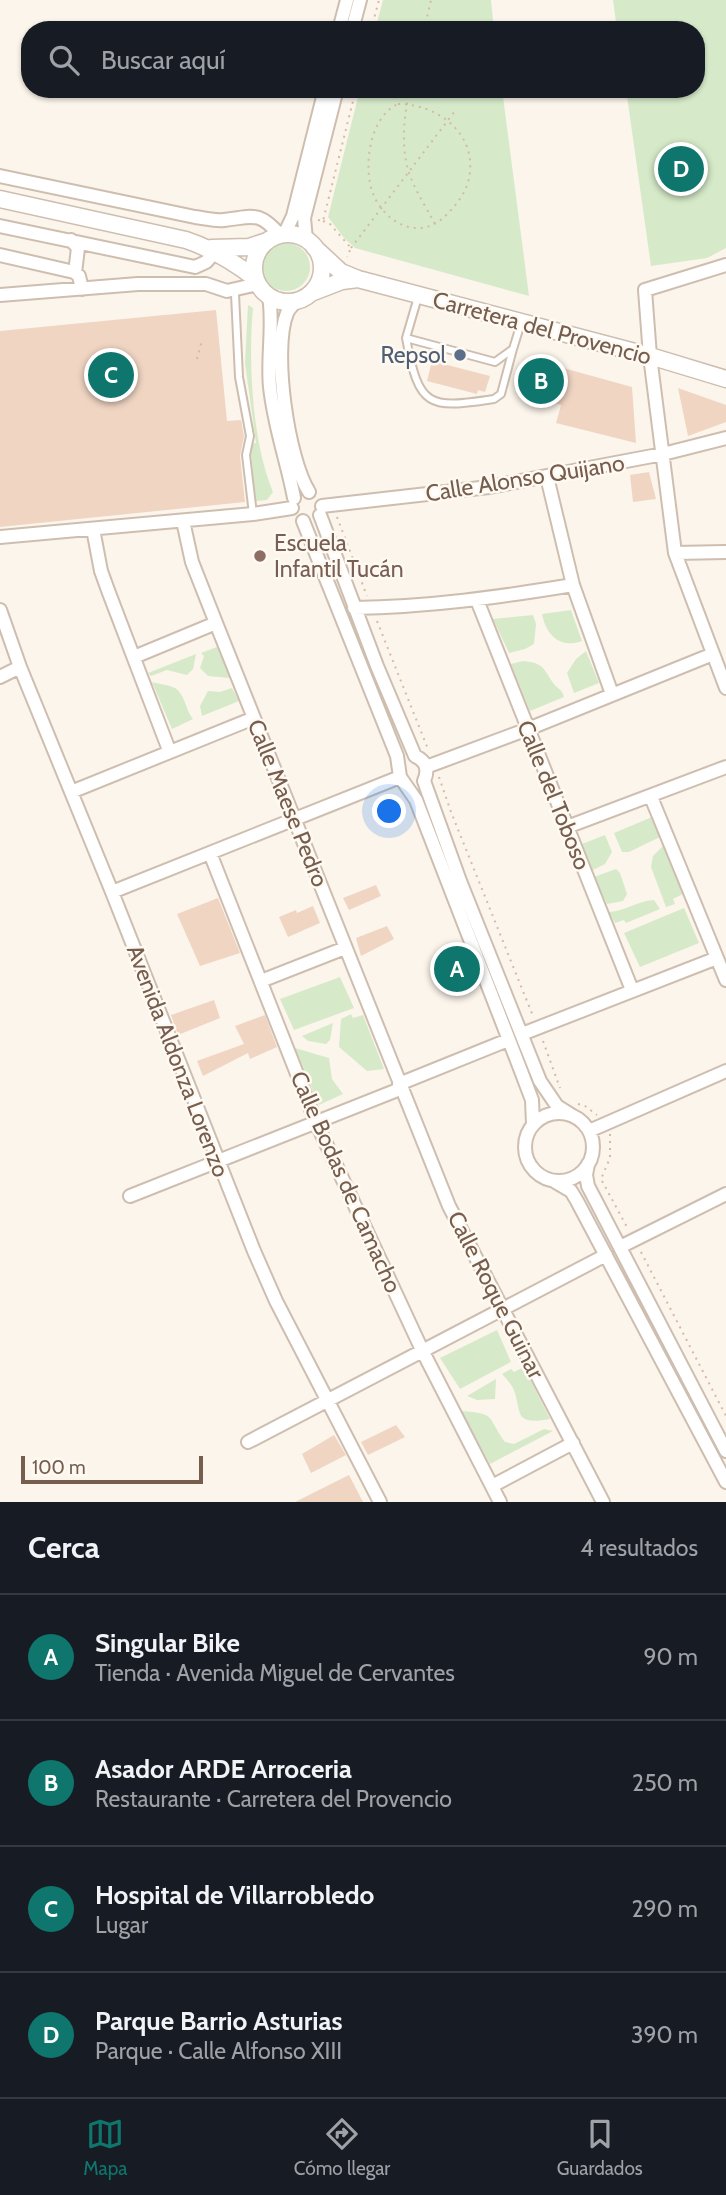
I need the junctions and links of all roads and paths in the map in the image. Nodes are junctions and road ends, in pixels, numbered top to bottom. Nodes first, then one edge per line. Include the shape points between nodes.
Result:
1 (347, 0) edge
2 (360, 0) edge
3 (379, 0) edge
4 (430, 0) edge
5 (341, 21) edge
6 (354, 21) edge
7 (373, 21) edge
8 (426, 21) edge
9 (322, 98) edge
10 (335, 98) edge
11 (354, 98) edge
12 (408, 98) edge
13 (407, 104) junction
14 (455, 111) dead end
15 (448, 119) junction
16 (409, 172) junction
17 (0, 176) edge
18 (0, 199) edge
19 (381, 208) junction
20 (304, 218) junction
21 (323, 221) junction
22 (435, 225) junction
23 (0, 226) edge
24 (277, 237) junction
25 (71, 240) junction
26 (310, 243) junction
27 (351, 248) junction
28 (212, 250) junction
29 (0, 255) edge
30 (726, 265) edge
31 (341, 272) junction
32 (75, 273) junction
33 (358, 279) junction
34 (261, 287) junction
35 (82, 289) junction
36 (233, 291) junction
37 (0, 295) edge
38 (418, 295) junction
39 (304, 297) junction
40 (521, 322) junction
41 (406, 338) junction
42 (202, 340) dead end
43 (513, 349) junction
44 (650, 356) junction
45 (197, 359) dead end
46 (726, 379) edge
47 (726, 438) edge
48 (663, 454) junction
49 (547, 477) junction
50 (309, 492) junction
51 (293, 503) junction
52 (325, 509) junction
53 (253, 514) junction
54 (183, 521) junction
55 (303, 522) junction
56 (93, 529) junction
57 (0, 537) edge
58 (674, 552) junction
59 (726, 552) edge
60 (573, 585) junction
61 (477, 600) junction
62 (354, 608) junction
63 (372, 608) junction
64 (0, 610) edge
65 (216, 623) junction
66 (713, 654) junction
67 (134, 657) junction
68 (20, 667) junction
69 (0, 677) edge
70 (726, 688) edge
71 (612, 694) junction
72 (254, 718) junction
73 (528, 729) junction
74 (169, 750) junction
75 (415, 756) junction
76 (431, 766) junction
77 (726, 767) edge
78 (402, 777) junction
79 (424, 780) junction
80 (71, 792) junction
81 (651, 797) junction
82 (294, 820) junction
83 (567, 827) junction
84 (210, 853) junction
85 (113, 892) junction
86 (345, 948) junction
87 (717, 958) junction
88 (726, 980) edge
89 (261, 981) junction
90 (632, 990) junction
91 (538, 1027) junction
92 (522, 1034) junction
93 (508, 1040) junction
94 (726, 1071) edge
95 (400, 1086) junction
96 (560, 1088) dead end
97 (571, 1102) dead end
98 (573, 1116) junction
99 (316, 1122) junction
100 (605, 1124) junction
101 (533, 1125) junction
102 (589, 1131) junction
103 (216, 1160) junction
104 (588, 1164) junction
105 (554, 1181) junction
106 (130, 1196) dead end
107 (725, 1196) edge
108 (634, 1240) junction
109 (620, 1247) junction
110 (606, 1255) junction
111 (502, 1308) junction
112 (422, 1350) junction
113 (327, 1401) junction
114 (726, 1416) edge
115 (248, 1441) dead end
116 (573, 1443) junction
117 (726, 1451) edge
118 (726, 1482) edge
119 (492, 1486) junction
120 (380, 1502) edge
121 (500, 1502) edge
122 (603, 1502) edge

1 - 5 street
2 - 6 street
3 - 7 path
4 - 8 path
9 - 24 street via 295,209
10 - 20 street
11 - 21 path
12 - 13 path
13 - 15 path
13 - 16 path
13 - 19 path via 382,114 374,134 369,175
14 - 15 path
15 - 16 path
15 - 22 path via 465,145 470,170 468,183 452,210
16 - 19 path
16 - 22 path
17 - 24 street via 195,217 222,221 256,216 269,223
18 - 28 street via 157,232
19 - 22 path via 413,229
19 - 27 path
20 - 21 path
20 - 26 street
21 - 27 path
23 - 25 street
24 - 26 street via 292,234
24 - 28 street via 248,247
24 - 34 street via 256,257 254,269
25 - 28 street via 195,267 206,262
25 - 32 street via 78,248
26 - 31 street, Carretera del Provencio
26 - 39 street via 320,258 320,278
27 - 31 path
28 - 34 street
29 - 32 street
30 - 44 street via 645,290
31 - 33 street, Carretera del Provencio
32 - 35 street
33 - 38 street, Carretera del Provencio
33 - 39 street, Carretera del Provencio
34 - 36 street
34 - 39 street via 284,302
34 - 51 street via 271,318 274,416
35 - 36 street via 163,283 206,284
35 - 37 street
36 - 53 lane via 239,377 250,436 246,455
38 - 40 street, Carretera del Provencio
38 - 41 lane
39 - 50 street via 288,310 281,362 294,451
40 - 43 lane
40 - 44 street, Carretera del Provencio
41 - 43 lane via 495,362
41 - 43 lane via 422,392 443,405 494,399 500,394
42 - 45 path
44 - 46 street, Carretera del Provencio
44 - 48 street
47 - 48 street, Calle Alonso Quijano
48 - 49 street, Calle Alonso Quijano
48 - 58 street
49 - 52 street, Calle Alonso Quijano
49 - 60 street
50 - 51 street via 300,493
50 - 52 street via 318,496
51 - 53 street
51 - 55 street via 295,517
52 - 55 street via 312,521
52 - 62 street
52 - 63 path
53 - 54 street
54 - 56 street
54 - 65 street, Calle Maese Pedro via 192,562
55 - 78 street
56 - 57 street
56 - 67 street via 102,571
58 - 59 street
58 - 66 street
60 - 61 street
60 - 71 street
61 - 63 street
61 - 73 street, Calle del Toboso
62 - 63 street
62 - 75 street
63 - 76 path
64 - 68 street, Avenida Aldonza Lorenzo
65 - 67 street
65 - 72 street, Calle Maese Pedro
66 - 70 street
66 - 71 street
67 - 74 street
68 - 69 street
68 - 80 street, Avenida Aldonza Lorenzo
71 - 73 street
72 - 74 street
72 - 82 street, Calle Maese Pedro
73 - 76 street
73 - 83 street, Calle del Toboso
74 - 80 street
75 - 76 street
75 - 78 street via 403,761
76 - 79 street
76 - 91 path
77 - 81 street
78 - 79 street via 417,785
78 - 82 street
78 - 93 street via 416,800
79 - 92 street
80 - 85 street, Avenida Aldonza Lorenzo
81 - 83 street
81 - 87 street
82 - 84 street
82 - 86 street, Calle Maese Pedro
83 - 90 street, Calle del Toboso
84 - 85 street
84 - 89 street, Calle Bodas de Camacho
85 - 103 street, Avenida Aldonza Lorenzo
86 - 89 street
86 - 95 street, Calle Maese Pedro
87 - 88 street
87 - 90 street
89 - 99 street, Calle Bodas de Camacho
90 - 91 street
91 - 92 street
91 - 96 path
92 - 98 street via 548,1095
93 - 95 street
93 - 101 street via 532,1100
94 - 100 street
95 - 99 street
95 - 111 street, Calle Roque Guinar via 449,1206
97 - 100 path via 585,1106
98 - 101 street via 552,1113
98 - 102 street
99 - 103 street
99 - 112 street, Calle Bodas de Camacho
100 - 102 street
100 - 108 path via 610,1158 601,1179
101 - 105 street via 524,1144 526,1156 534,1171
102 - 104 street via 593,1144
103 - 106 street
103 - 113 street, Avenida Aldonza Lorenzo via 267,1282
104 - 105 street via 576,1177
104 - 109 street via 588,1186
105 - 110 street via 571,1191
107 - 108 street
108 - 109 street
108 - 114 path
109 - 117 street
110 - 111 street
110 - 118 street
111 - 112 street
111 - 116 street, Calle Roque Guinar
112 - 113 street
112 - 119 street, Calle Bodas de Camacho
113 - 115 street
113 - 120 street, Avenida Aldonza Lorenzo
116 - 119 street
116 - 122 street, Calle Roque Guinar
119 - 121 street, Calle Bodas de Camacho

